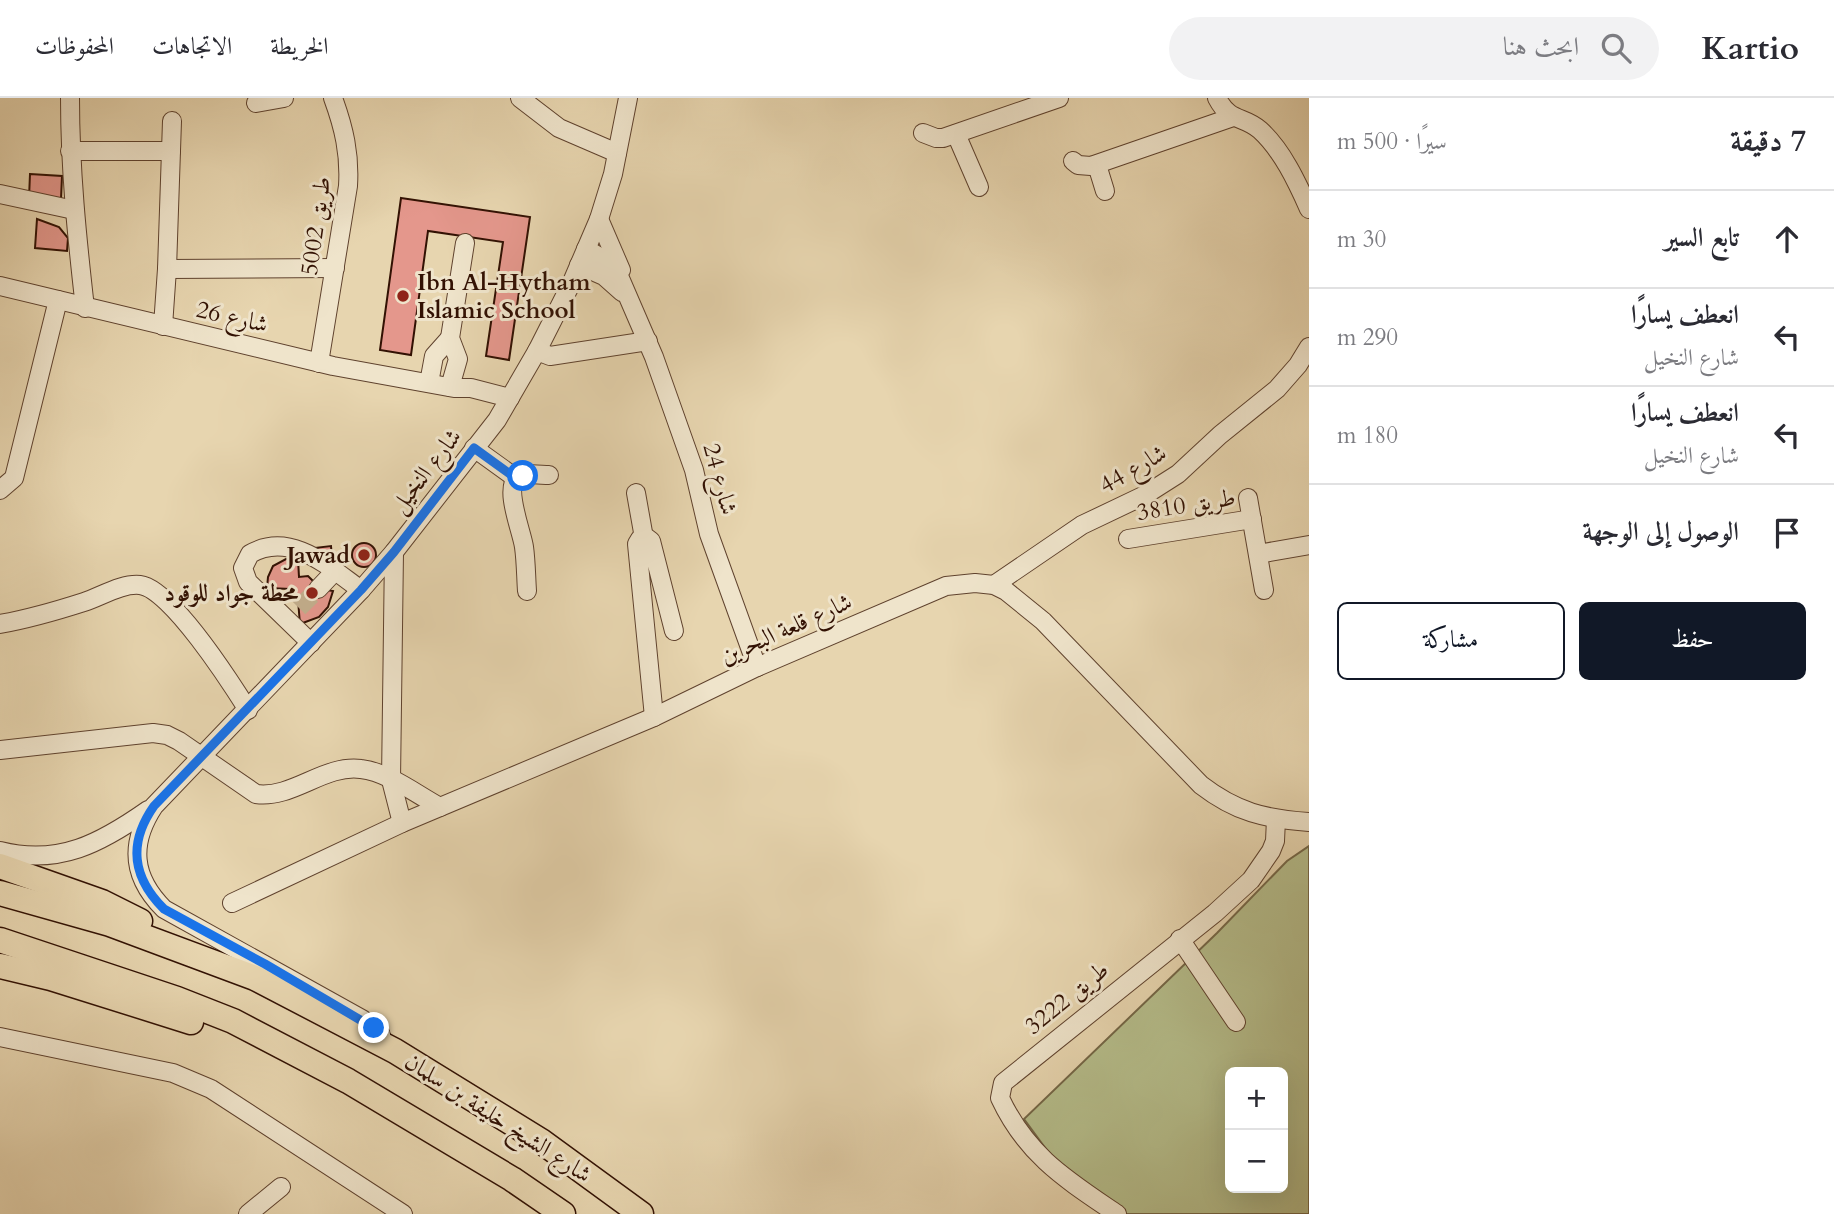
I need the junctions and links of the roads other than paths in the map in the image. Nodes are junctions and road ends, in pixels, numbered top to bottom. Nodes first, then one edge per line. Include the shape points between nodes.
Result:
1 (70, 98) edge
2 (284, 98) edge
3 (333, 98) edge
4 (520, 98) edge
5 (628, 98) edge
6 (1059, 98) edge
7 (1217, 98) edge
8 (256, 103) dead end
9 (1028, 103) edge
10 (1233, 117) junction
11 (172, 121) dead end
12 (923, 133) dead end
13 (956, 134) junction
14 (70, 151) junction
15 (171, 151) junction
16 (618, 153) junction
17 (1073, 161) dead end
18 (1097, 165) junction
19 (979, 187) dead end
20 (1105, 191) dead end
21 (0, 194) edge
22 (1309, 209) edge
23 (74, 210) junction
24 (599, 219) junction
25 (465, 243) dead end
26 (583, 257) junction
27 (335, 268) junction
28 (167, 269) junction
29 (0, 286) edge
30 (58, 300) junction
31 (632, 306) junction
32 (85, 308) junction
33 (163, 326) junction
34 (450, 338) junction
35 (648, 341) junction
36 (1309, 346) edge
37 (537, 351) junction
38 (319, 363) junction
39 (429, 383) junction
40 (452, 387) junction
41 (510, 398) junction
42 (500, 414) junction
43 (474, 448) junction
44 (550, 475) dead end
45 (517, 479) junction
46 (0, 490) edge
47 (636, 493) dead end
48 (1248, 498) dead end
49 (1252, 519) junction
50 (644, 538) junction
51 (1128, 539) dead end
52 (1309, 545) edge
53 (394, 552) junction
54 (1258, 554) junction
55 (335, 571) junction
56 (994, 585) junction
57 (317, 589) tunnel mouth
58 (361, 590) junction
59 (1264, 590) dead end
60 (527, 591) dead end
61 (0, 624) edge
62 (674, 631) dead end
63 (311, 643) junction
64 (757, 667) junction
65 (248, 710) junction
66 (654, 718) junction
67 (0, 750) edge
68 (200, 757) junction
69 (391, 780) junction
70 (154, 806) junction
71 (440, 807) junction
72 (1276, 819) junction
73 (1309, 822) edge
74 (402, 823) junction
75 (0, 851) edge
76 (0, 866) edge
77 (0, 892) edge
78 (232, 903) dead end
79 (1180, 939) junction
80 (0, 940) edge
81 (0, 966) edge
82 (248, 974) junction
83 (1236, 1023) dead end
84 (0, 1037) edge
85 (395, 1051) junction
86 (348, 1081) junction
87 (281, 1187) dead end
88 (248, 1214) edge
89 (403, 1214) edge
90 (563, 1214) edge
91 (641, 1214) edge
92 (1117, 1214) edge

1 - 14 street
2 - 8 street
3 - 27 street, طريق 5002 via 343,125 349,166
4 - 16 street via 559,128
5 - 16 street, شارع النخيل
6 - 9 street
7 - 10 street
9 - 13 street
10 - 18 street
10 - 22 street via 1264,134
11 - 15 street
12 - 13 street via 936,138
13 - 19 street
14 - 15 street
14 - 23 street
15 - 28 street
16 - 24 street, شارع النخيل
17 - 18 street via 1084,167
18 - 20 street
21 - 23 street
23 - 32 street
24 - 26 street, شارع النخيل
24 - 31 street
25 - 34 street
26 - 31 street, شارع 24 via 613,268
26 - 37 street, شارع النخيل
27 - 28 street
27 - 38 street, طريق 5002
28 - 33 street
29 - 30 street, شارع 26
30 - 32 street, شارع 26
30 - 46 street via 14,478
31 - 35 street, شارع 24
32 - 33 street, شارع 26
33 - 38 street, شارع 26
34 - 39 street via 434,356
34 - 40 street via 458,359
35 - 37 street via 550,356
35 - 64 street, شارع 24
36 - 56 street, شارع 44 via 1277,389 1178,474 1082,526
37 - 41 street, شارع النخيل
38 - 39 street, شارع 26
39 - 40 street, شارع 26
40 - 41 street, شارع 26
40 - 42 street, شارع 26
41 - 42 street, شارع النخيل
42 - 43 street, شارع النخيل
43 - 45 street
43 - 53 street, شارع النخيل
44 - 45 street
45 - 60 street via 513,498
47 - 50 street
48 - 49 street, طريق 3810
49 - 51 street, طريق 3810
49 - 54 street, طريق 3810
50 - 62 street via 651,541
50 - 66 street via 637,544
52 - 54 street
53 - 58 street, شارع النخيل
53 - 69 street
54 - 59 street, طريق 3810
55 - 57 street
55 - 58 street
55 - 63 street via 308,553 272,548 250,554 243,568 245,578 293,614
56 - 64 street, شارع قلعة البحرين via 946,586
56 - 72 street via 1043,621 1201,785 1232,806
58 - 63 street, شارع النخيل
61 - 65 street via 50,613 130,585 150,588 168,602
63 - 65 street, شارع النخيل
64 - 66 street, شارع قلعة البحرين
65 - 68 street, شارع النخيل
66 - 71 street, شارع قلعة البحرين
67 - 68 street via 153,733 179,741
68 - 69 street via 256,794 270,796 350,768
68 - 70 street, شارع النخيل
69 - 71 street
69 - 74 street
70 - 75 street, شارع النخيل via 114,835 89,846 36,856
70 - 85 street, شارع النخيل via 142,828 137,852 138,868 152,898 176,917 362,1019
71 - 74 street, شارع قلعة البحرين
72 - 73 street
72 - 79 street, طريق 3222 via 1275,841 1259,871
74 - 78 street, شارع قلعة البحرين
76 - 82 highway via 102,902
77 - 82 highway, شارع الشيخ خليفة بن سلمان via 110,924
79 - 83 street
79 - 92 street, طريق 3222 via 1009,1077 1000,1090 1004,1105 1040,1156 1073,1186
80 - 86 highway, شارع الشيخ خليفة بن سلمان via 233,1021
81 - 86 highway via 175,1016
82 - 85 highway, شارع الشيخ خليفة بن سلمان
84 - 89 street via 173,1073 211,1089
85 - 91 highway, شارع الشيخ خليفة بن سلمان via 541,1141
86 - 90 highway, شارع الشيخ خليفة بن سلمان
87 - 88 street

